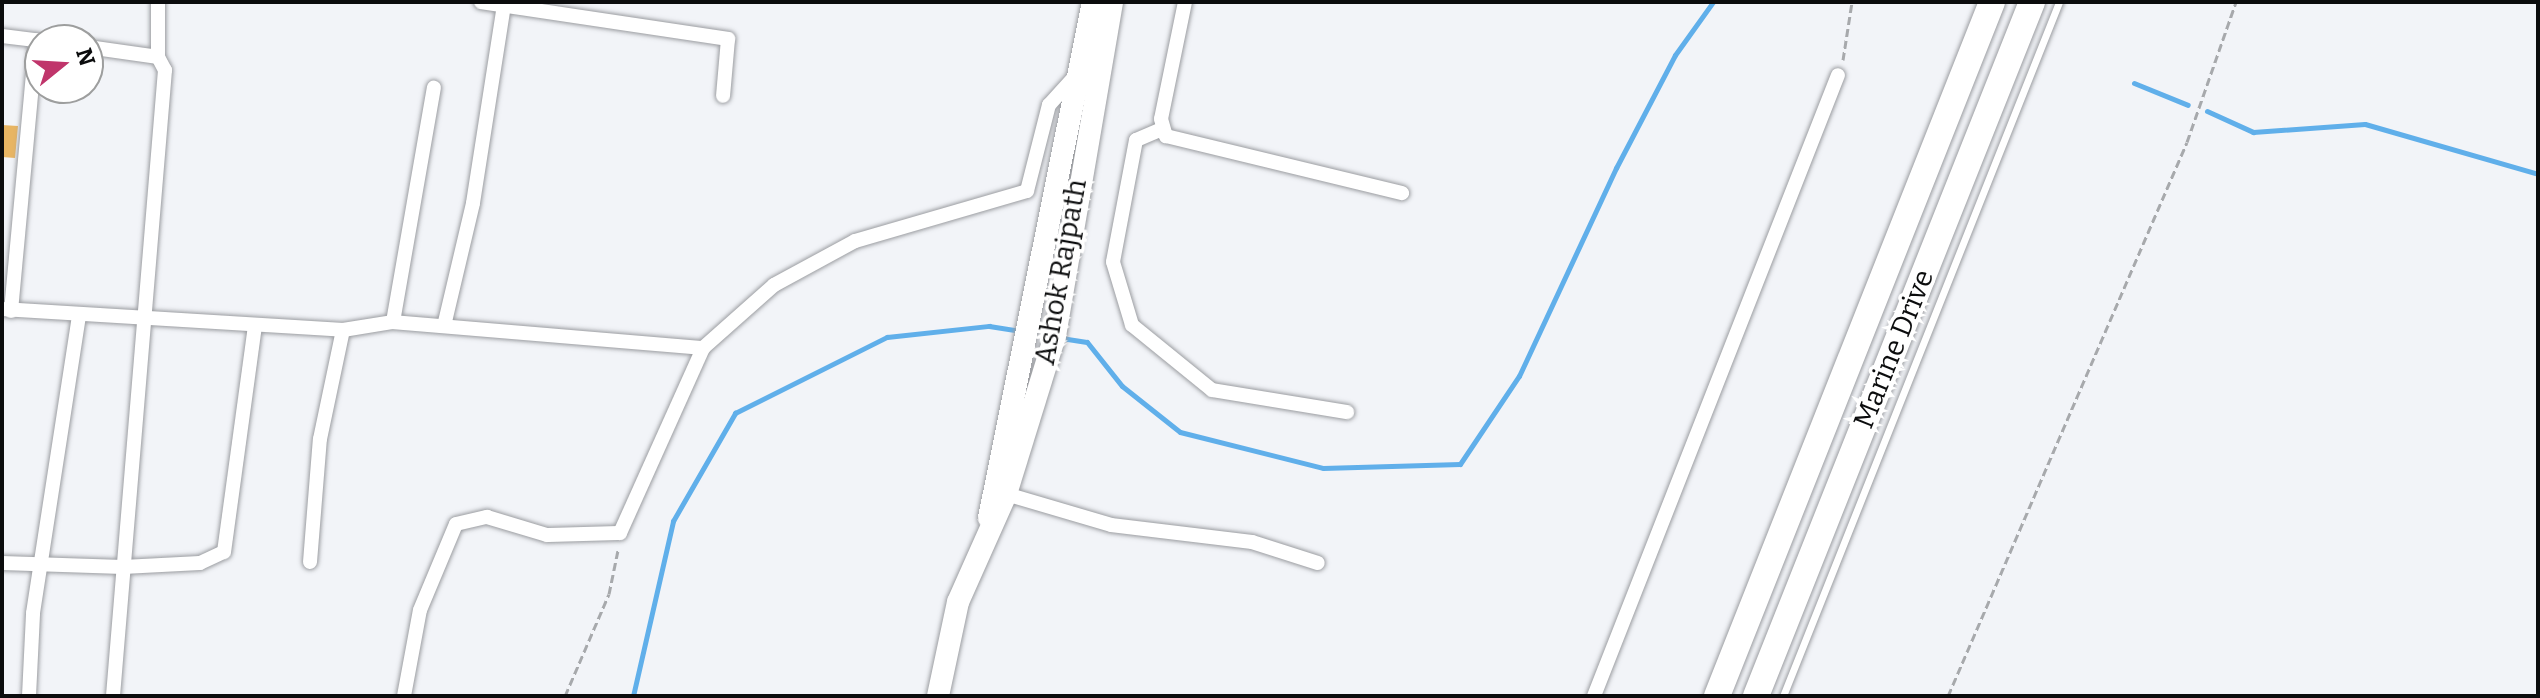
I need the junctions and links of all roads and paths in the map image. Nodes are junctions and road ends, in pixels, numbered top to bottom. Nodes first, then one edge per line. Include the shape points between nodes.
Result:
1 (158, 2) edge
2 (481, 2) edge
3 (1106, 2) edge
4 (1185, 2) edge
5 (1852, 2) edge
6 (1992, 2) edge
7 (2032, 2) edge
8 (2059, 2) edge
9 (2236, 2) edge
10 (504, 5) junction
11 (2, 36) edge
12 (24, 38) edge
13 (104, 49) edge
14 (158, 57) junction
15 (1077, 74) junction
16 (1838, 75) joint
17 (434, 88) dead end
18 (723, 96) dead end
19 (30, 104) edge
20 (1162, 129) junction
21 (1402, 193) dead end
22 (6, 310) edge
23 (79, 316) junction
24 (142, 322) junction
25 (393, 322) junction
26 (255, 326) junction
27 (444, 326) junction
28 (343, 330) junction
29 (703, 348) junction
30 (1347, 412) dead end
31 (1006, 494) junction
32 (620, 533) junction
33 (987, 535) junction
34 (310, 562) dead end
35 (2, 563) edge
36 (1318, 563) dead end
37 (40, 567) junction
38 (123, 567) junction
39 (29, 696) edge
40 (113, 696) edge
41 (404, 696) edge
42 (565, 696) edge
43 (938, 696) edge
44 (1594, 696) edge
45 (1717, 696) edge
46 (1756, 696) edge
47 (1783, 696) edge
48 (1948, 696) edge

1 - 14 street
2 - 10 street
3 - 15 main road, Ashok Rajpath
3 - 31 main road, Ashok Rajpath via 1055,336
4 - 20 street
5 - 16 path
6 - 45 highway, Marine Drive
7 - 46 highway, Marine Drive
8 - 47 lane
9 - 48 path via 2187,142
10 - 18 street via 728,39
10 - 27 street via 473,203
11 - 12 street
13 - 14 street
14 - 24 street via 165,70
15 - 29 street via 1049,105 1027,191 855,241 774,285
15 - 33 main road, Ashok Rajpath via 1042,232 1015,405
16 - 44 street
17 - 25 street
19 - 22 street
20 - 21 street
20 - 30 street via 1136,140 1113,262 1132,325 1212,390
22 - 23 street
23 - 24 street
23 - 37 street
24 - 26 street
24 - 38 street
25 - 27 street
25 - 28 street
26 - 28 street
26 - 38 street via 224,552 200,563
27 - 29 street
28 - 34 street via 320,439
29 - 32 street
31 - 33 main road, Ashok Rajpath
31 - 36 street via 1111,525 1252,542
32 - 41 street via 547,535 487,517 456,524 420,610
32 - 42 path via 609,594
33 - 43 main road, Ashok Rajpath via 958,602
35 - 37 street
37 - 38 street
37 - 39 street
38 - 40 street

